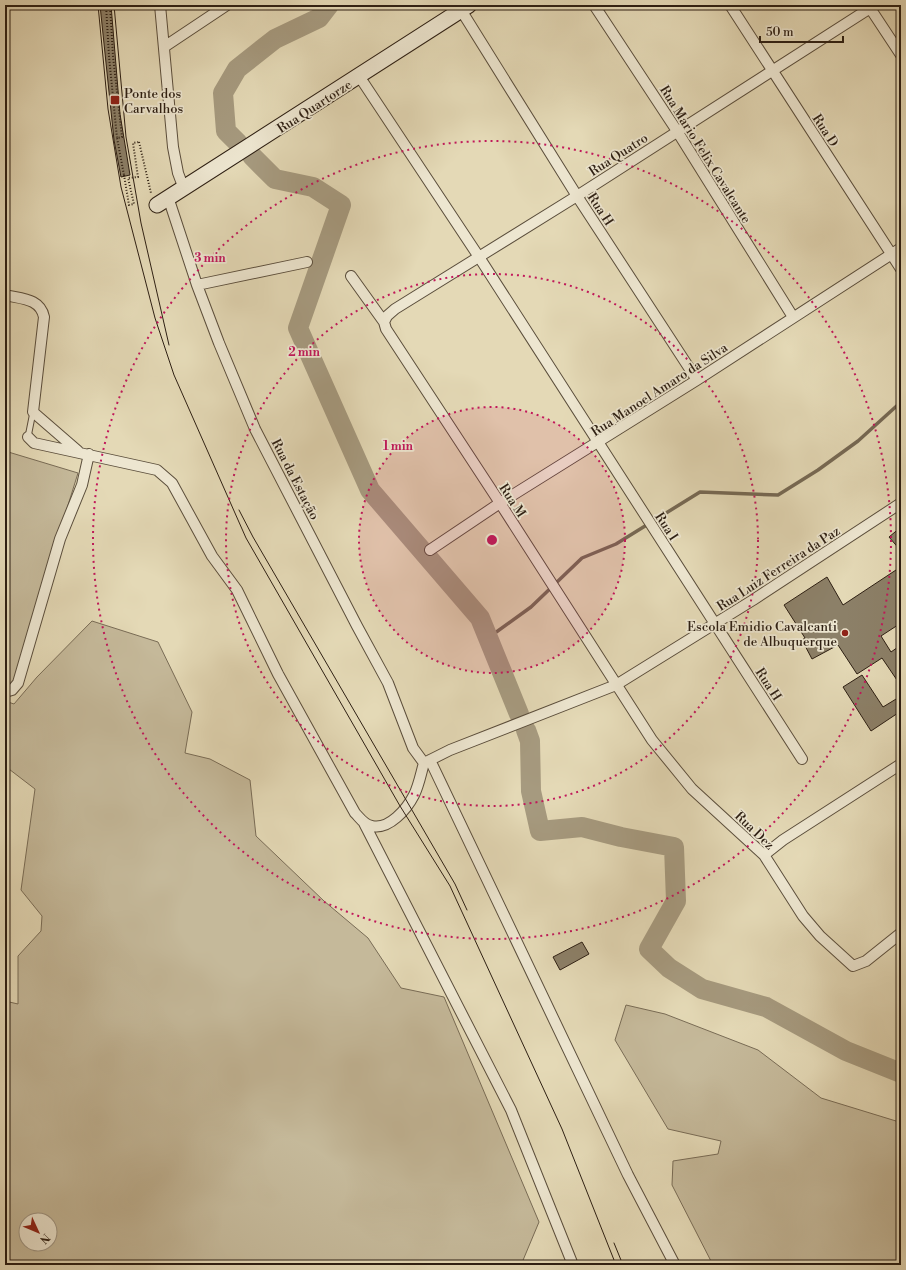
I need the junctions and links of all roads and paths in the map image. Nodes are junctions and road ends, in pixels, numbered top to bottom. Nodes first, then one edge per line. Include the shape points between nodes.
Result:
1 (106, 5) edge
2 (110, 5) edge
3 (160, 5) edge
4 (227, 5) edge
5 (594, 5) edge
6 (730, 5) edge
7 (871, 6) edge
8 (465, 7) edge
9 (164, 47) junction
10 (901, 55) edge
11 (772, 70) junction
12 (360, 76) junction
13 (677, 131) junction
14 (117, 138) junction
15 (184, 189) junction
16 (577, 196) junction
17 (163, 201) junction
18 (901, 248) edge
19 (892, 255) junction
20 (479, 257) junction
21 (307, 262) dead end
22 (901, 269) edge
23 (351, 276) dead end
24 (197, 285) junction
25 (5, 295) edge
26 (793, 317) junction
27 (385, 326) junction
28 (697, 380) junction
29 (33, 412) junction
30 (28, 436) joint
31 (598, 443) junction
32 (84, 453) junction
33 (500, 503) junction
34 (901, 504) edge
35 (430, 550) dead end
36 (715, 623) junction
37 (616, 685) junction
38 (5, 692) edge
39 (802, 759) dead end
40 (427, 761) junction
41 (901, 764) edge
42 (364, 823) junction
43 (764, 855) junction
44 (901, 933) edge
45 (573, 1265) edge
46 (675, 1265) edge

1 - 14 path
2 - 14 path via 122,137
3 - 9 street
4 - 9 street
5 - 13 street, Rua Mario Felix Cavalcante
6 - 11 street, Rua D
7 - 10 street
7 - 11 street, Rua Quatro
8 - 12 street, Rua Quartorze
8 - 16 street, Rua H
9 - 15 street via 173,146
11 - 13 street, Rua Quatro
11 - 19 street, Rua D
12 - 15 street, Rua Quartorze
12 - 20 street, Rua I
13 - 16 street, Rua Quatro
13 - 26 street, Rua Mario Felix Cavalcante
14 - 17 path, bridge via 129,205 134,204 128,178 138,176 133,143 138,142 152,198
15 - 17 street, Rua Quartorze
16 - 20 street, Rua Quatro
16 - 28 street, Rua H
17 - 24 street, Rua da Estação
18 - 19 street, Rua Manoel Amaro da Silva
19 - 22 street, Rua D
19 - 26 street, Rua Manoel Amaro da Silva
20 - 27 street, Rua Quatro via 395,309 387,316
20 - 31 street, Rua I
21 - 24 street
23 - 27 street, Rua M
24 - 40 street, Rua da Estação via 255,429 388,683 414,748
25 - 29 street via 35,302 42,309 44,317
26 - 28 street, Rua Manoel Amaro da Silva
27 - 33 street, Rua M
28 - 31 street, Rua Manoel Amaro da Silva
29 - 30 lane
29 - 32 street
30 - 32 street via 34,443
31 - 33 street, Rua Manoel Amaro da Silva
31 - 36 street, Rua I
32 - 38 street via 82,485 60,539 18,683 12,690
32 - 42 street via 157,470 172,483 212,556 237,590 320,752 355,813
33 - 35 street, Rua Manoel Amaro da Silva
33 - 37 street, Rua M
34 - 36 street, Rua Luiz Ferreira da Paz
36 - 37 street, Rua Luiz Ferreira da Paz
36 - 39 street, Rua H
37 - 40 street, Rua Luiz Ferreira da Paz
37 - 43 street, Rua Dez via 676,771 703,800
40 - 42 street via 415,794 403,812 381,826
40 - 46 street, Rua da Estação via 628,1176
41 - 43 street
42 - 45 street via 511,1110
43 - 44 street, Rua Dez via 803,916 820,936 853,966 866,961

